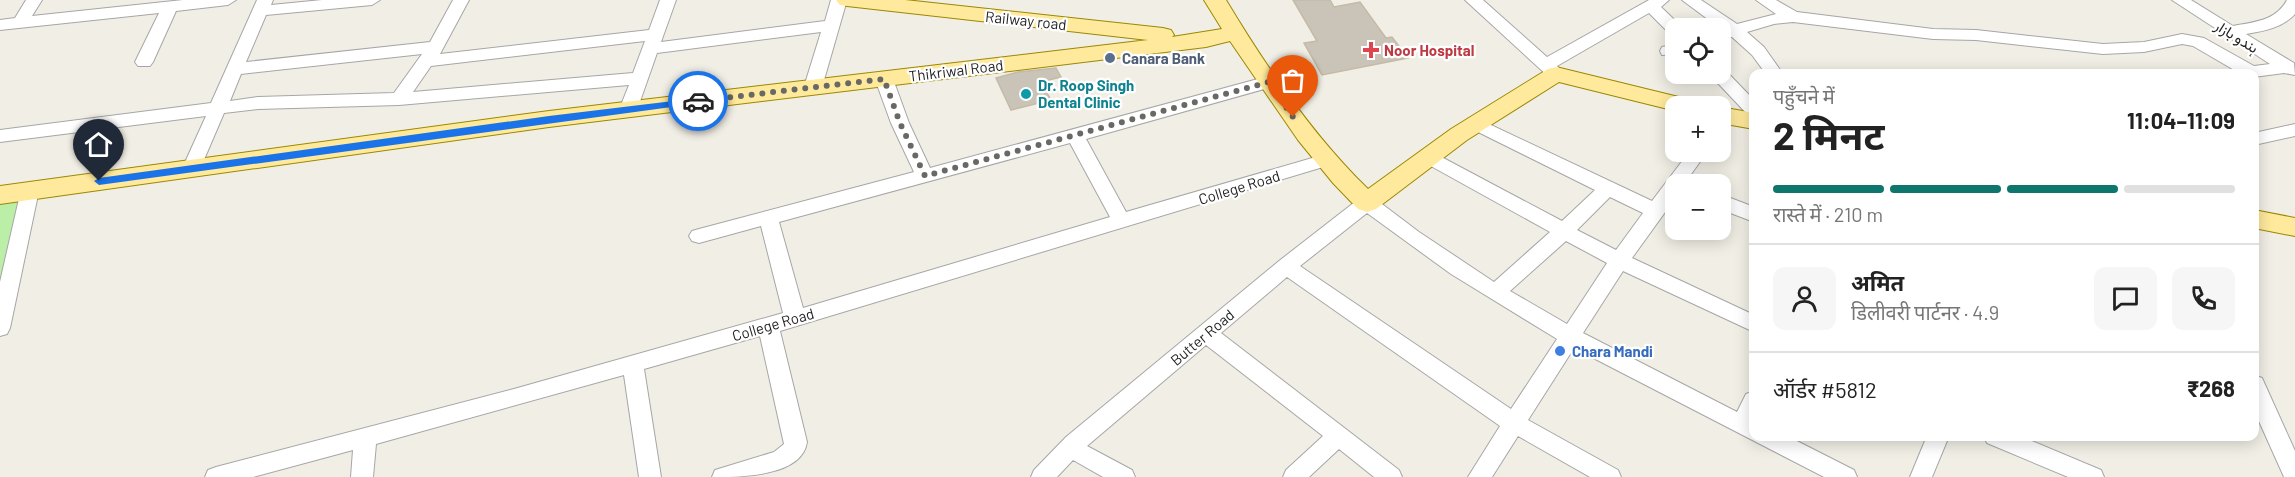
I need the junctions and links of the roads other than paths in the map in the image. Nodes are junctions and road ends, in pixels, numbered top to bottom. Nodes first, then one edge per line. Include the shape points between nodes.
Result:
1 (34, 0) edge
2 (90, 0) edge
3 (228, 0) edge
4 (367, 0) edge
5 (372, 0) edge
6 (461, 0) edge
7 (668, 0) edge
8 (839, 0) edge
9 (847, 0) edge
10 (1215, 0) edge
11 (1473, 0) edge
12 (1690, 0) edge
13 (1764, 0) edge
14 (2180, 0) edge
15 (2295, 0) edge
16 (1656, 3) edge
17 (170, 6) junction
18 (263, 6) edge
19 (80, 16) junction
20 (1793, 17) junction
21 (1667, 18) edge
22 (1710, 18) edge
23 (20, 23) junction
24 (0, 25) edge
25 (832, 25) junction
26 (1731, 32) edge
27 (2230, 32) junction
28 (1235, 33) junction
29 (1731, 34) edge
30 (1206, 39) junction
31 (652, 42) junction
32 (436, 47) junction
33 (144, 62) dead end
34 (426, 62) junction
35 (235, 69) junction
36 (1552, 69) junction
37 (1772, 69) edge
38 (2246, 69) edge
39 (2291, 70) edge
40 (2259, 72) edge
41 (640, 78) junction
42 (884, 79) junction
43 (1269, 82) junction
44 (1728, 84) edge
45 (813, 87) junction
46 (399, 99) junction
47 (1665, 100) edge
48 (1749, 106) edge
49 (218, 107) junction
50 (628, 110) junction
51 (1731, 118) edge
52 (1749, 120) edge
53 (1474, 123) junction
54 (2295, 130) edge
55 (0, 136) edge
56 (1075, 136) junction
57 (2259, 138) edge
58 (1426, 156) junction
59 (1326, 160) junction
60 (191, 170) junction
61 (925, 176) junction
62 (1608, 188) junction
63 (30, 190) junction
64 (0, 195) edge
65 (1665, 199) edge
66 (1367, 203) junction
67 (1731, 206) edge
68 (1655, 211) junction
69 (1749, 213) edge
70 (768, 217) junction
71 (2259, 220) edge
72 (1122, 222) junction
73 (2295, 227) edge
74 (1564, 231) junction
75 (699, 236) dead end
76 (1619, 261) junction
77 (1286, 266) junction
78 (1496, 292) junction
79 (795, 318) junction
80 (1749, 322) edge
81 (768, 326) junction
82 (0, 328) edge
83 (1206, 333) junction
84 (1570, 336) junction
85 (633, 364) junction
86 (2259, 395) edge
87 (1514, 423) junction
88 (1748, 428) edge
89 (1338, 436) junction
90 (365, 437) junction
91 (1775, 441) edge
92 (1936, 441) edge
93 (2007, 441) edge
94 (1070, 448) junction
95 (216, 477) edge
96 (362, 477) edge
97 (650, 477) edge
98 (723, 477) edge
99 (1042, 477) edge
100 (1124, 477) edge
101 (1294, 477) edge
102 (1391, 477) edge
103 (1479, 477) edge
104 (1610, 477) edge
105 (1846, 477) edge
106 (1921, 477) edge
107 (2093, 477) edge
108 (2295, 477) edge

1 - 23 street
2 - 19 street
3 - 17 street
4 - 5 street
4 - 18 street
6 - 32 street
7 - 31 street
8 - 25 street
9 - 30 main road, Railway road
10 - 28 main road
11 - 36 street
12 - 22 street
13 - 20 street
14 - 27 street, ہندو بازار
15 - 27 street via 2280,21
16 - 21 street
16 - 36 street
17 - 19 street
17 - 33 street
18 - 35 street
19 - 23 street
20 - 26 street
20 - 38 street via 2103,49 2144,47 2182,39 2198,42
23 - 24 street
25 - 31 street
25 - 45 street
27 - 39 street, ہندو بازار
28 - 30 main road, Thikriwal Road
28 - 43 main road
29 - 37 street via 1749,41
30 - 42 main road, Thikriwal Road
31 - 34 street
31 - 41 street
32 - 34 street
32 - 35 street
34 - 46 street
35 - 49 street
36 - 47 main road
36 - 53 main road
39 - 40 street
41 - 46 street
41 - 50 street
42 - 45 main road, Thikriwal Road
42 - 61 street
43 - 56 street
43 - 59 main road
44 - 48 street
45 - 50 main road, Thikriwal Road
46 - 49 street
49 - 55 street
49 - 60 street
50 - 60 main road, Thikriwal Road
51 - 52 main road
53 - 58 main road
53 - 62 street
54 - 57 street
56 - 61 street
56 - 72 street
58 - 66 main road
58 - 74 street
59 - 66 main road
59 - 72 street, College Road
60 - 63 main road, Thikriwal Road
61 - 70 street
62 - 68 street
62 - 74 street
63 - 64 main road, Thikriwal Road
63 - 82 street
65 - 68 street
66 - 77 street, Butter Road
66 - 78 street via 1424,246
67 - 69 street
68 - 76 street
70 - 75 street
70 - 79 street
71 - 73 main road
72 - 79 street, College Road
74 - 76 street
74 - 78 street
76 - 80 street
76 - 84 street
77 - 83 street, Butter Road
77 - 87 street
78 - 84 street
79 - 81 street, College Road
81 - 85 street, College Road
81 - 98 street via 795,449 782,459
83 - 89 street
83 - 94 street, Butter Road
84 - 87 street
84 - 88 street
85 - 90 street, College Road
85 - 97 street
86 - 108 street
87 - 103 street
87 - 104 street
89 - 101 street
89 - 102 street
90 - 95 street, College Road
90 - 96 street
91 - 105 street
92 - 106 street
93 - 107 street
94 - 99 street, Butter Road
94 - 100 street

